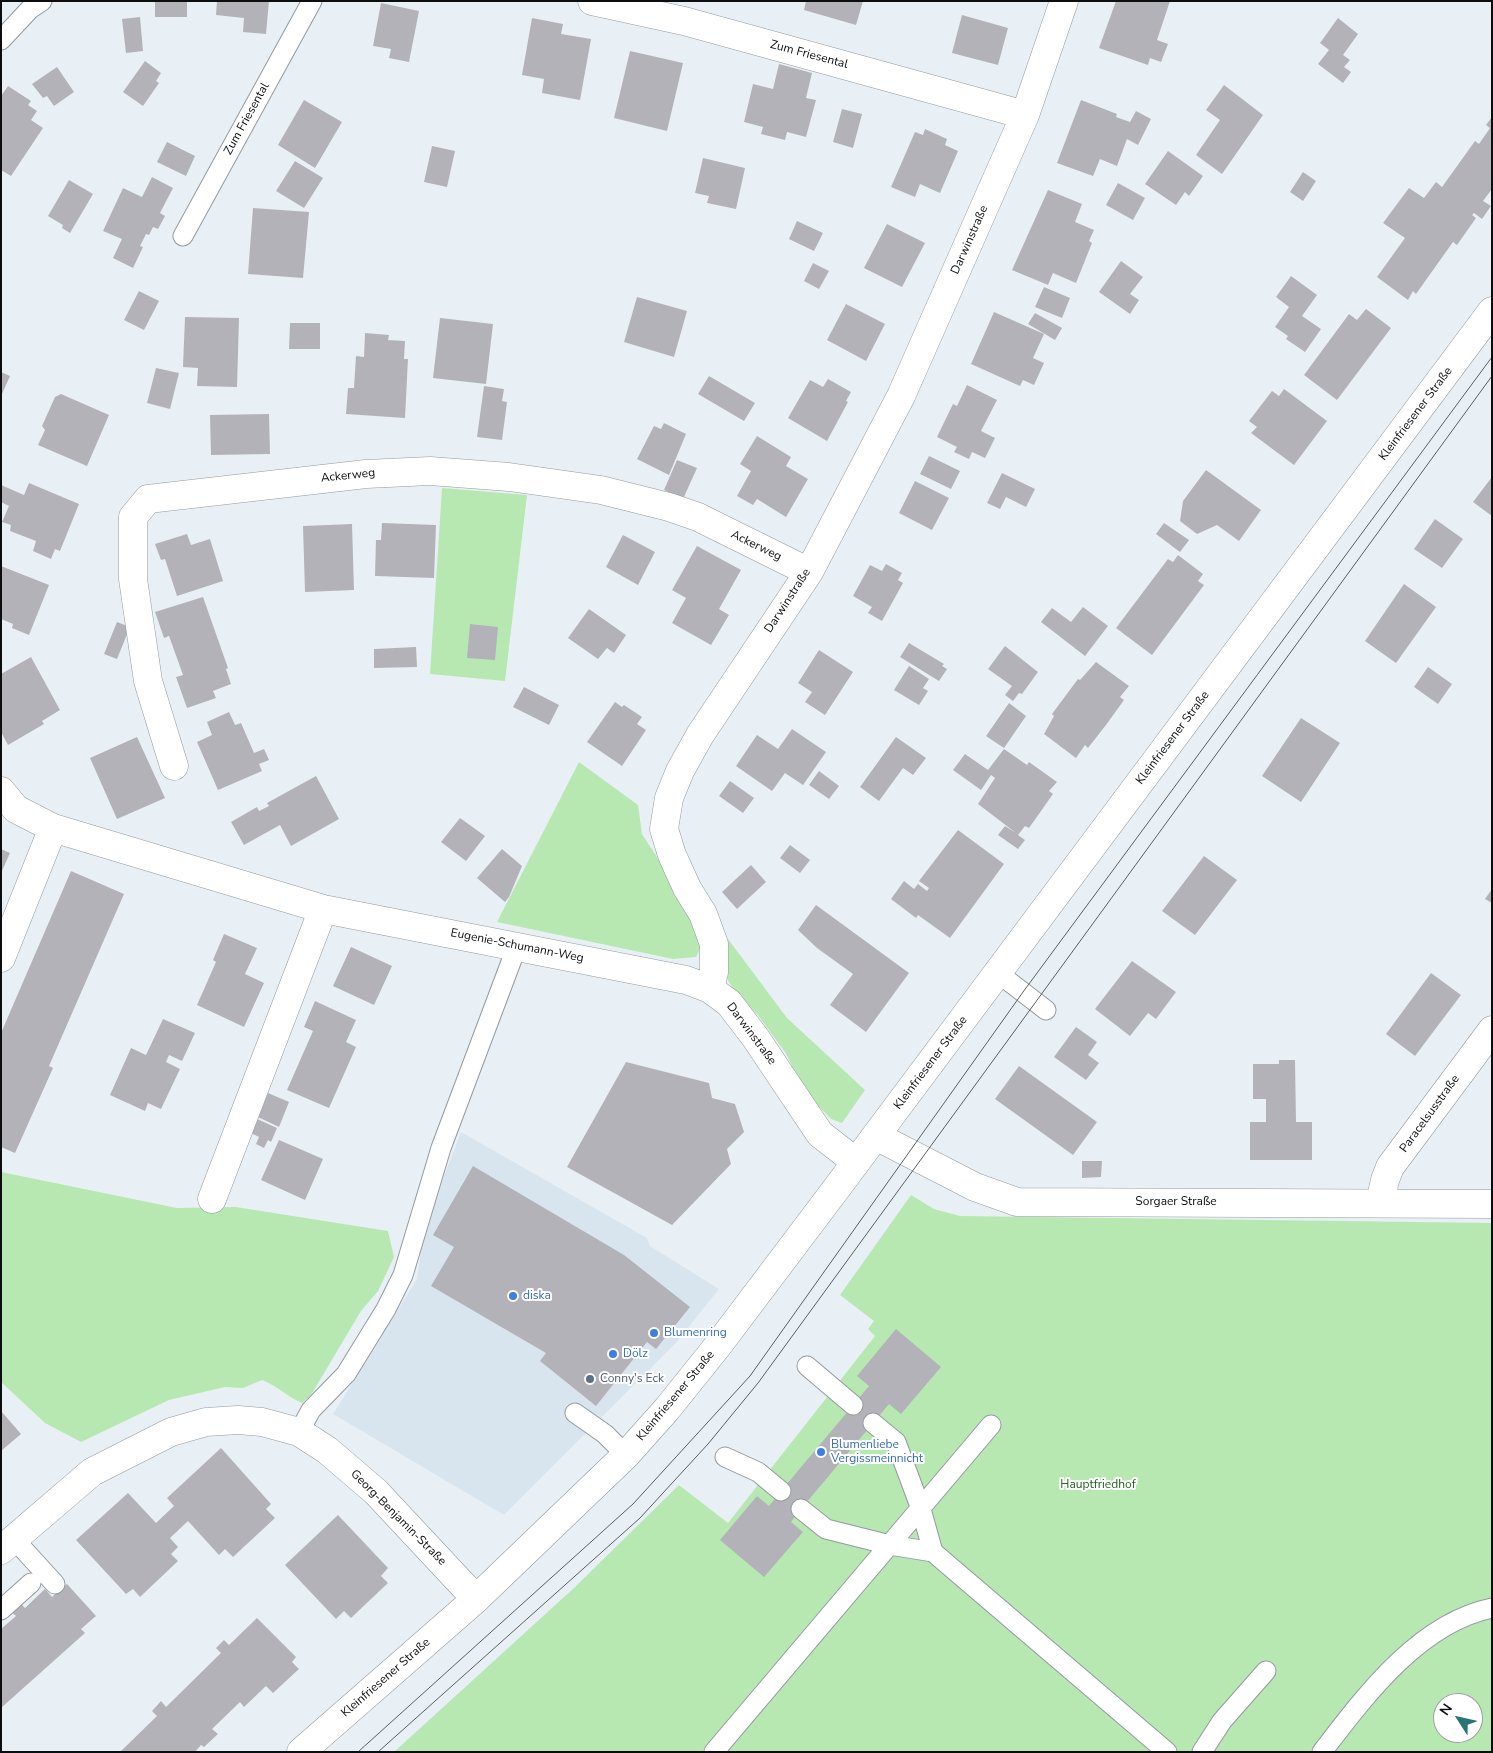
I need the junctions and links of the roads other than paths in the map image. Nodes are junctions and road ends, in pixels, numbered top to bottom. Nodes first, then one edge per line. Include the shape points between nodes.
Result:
1 (42, 1) edge
2 (312, 1) edge
3 (592, 1) edge
4 (1064, 1) edge
5 (1, 40) edge
6 (1025, 114) junction
7 (183, 236) dead end
8 (1492, 312) edge
9 (808, 572) junction
10 (174, 766) dead end
11 (1, 791) edge
12 (53, 828) junction
13 (323, 909) junction
14 (517, 946) junction
15 (1, 958) edge
16 (998, 973) junction
17 (710, 989) junction
18 (1046, 1010) dead end
19 (1492, 1030) edge
20 (876, 1136) junction
21 (856, 1162) junction
22 (212, 1199) dead end
23 (1380, 1203) junction
24 (1492, 1204) edge
25 (808, 1366) dead end
26 (853, 1405) dead end
27 (575, 1413) dead end
28 (874, 1423) dead end
29 (991, 1425) dead end
30 (299, 1432) junction
31 (626, 1455) junction
32 (725, 1457) dead end
33 (781, 1492) dead end
34 (801, 1509) dead end
35 (921, 1509) junction
36 (8, 1544) edge
37 (890, 1545) junction
38 (933, 1552) junction
39 (31, 1583) dead end
40 (55, 1584) dead end
41 (476, 1599) junction
42 (1492, 1608) edge
43 (1, 1610) edge
44 (1266, 1671) dead end
45 (301, 1752) edge
46 (714, 1752) edge
47 (1166, 1752) edge
48 (1202, 1752) edge
49 (1322, 1752) edge

1 - 5 lane
2 - 7 lane, Zum Friesental
3 - 6 street, Zum Friesental via 684,21
4 - 6 street, Darwinstraße
6 - 9 street, Darwinstraße via 901,396
8 - 16 street, Kleinfriesener Straße
9 - 10 street, Ackerweg via 669,507 601,490 509,477 430,471 366,474 148,499 133,517 133,579 148,681
9 - 17 street, Darwinstraße via 700,735 669,798 664,830 714,944
11 - 12 street, Eugenie-Schumann-Weg via 16,809
12 - 13 street, Eugenie-Schumann-Weg
12 - 15 street
13 - 14 street, Eugenie-Schumann-Weg
13 - 22 street
14 - 17 street, Eugenie-Schumann-Weg via 686,980
14 - 30 lane via 441,1148 403,1275 346,1374 311,1410
16 - 18 lane
16 - 20 street, Kleinfriesener Straße
17 - 21 street, Darwinstraße via 729,1003 755,1037 820,1134
19 - 23 street, Paracelsusstraße via 1390,1167
20 - 21 street, Kleinfriesener Straße
20 - 23 street, Sorgaer Straße via 975,1187 1017,1202
21 - 31 street, Kleinfriesener Straße via 716,1348
23 - 24 street, Sorgaer Straße
25 - 26 lane
27 - 31 lane via 605,1434
28 - 35 lane via 896,1442
29 - 35 lane
30 - 36 street, Georg-Benjamin-Straße via 262,1422 238,1420 206,1422 171,1432 92,1472
30 - 41 street, Georg-Benjamin-Straße via 327,1450 376,1492
31 - 41 street, Kleinfriesener Straße
32 - 33 lane via 758,1472
34 - 37 lane via 826,1529
35 - 37 lane
35 - 38 lane
36 - 40 lane
37 - 38 lane
37 - 46 lane
38 - 47 lane
39 - 43 lane
41 - 45 street, Kleinfriesener Straße
42 - 49 lane via 1448,1625 1403,1657 1356,1707
44 - 48 lane via 1222,1721

